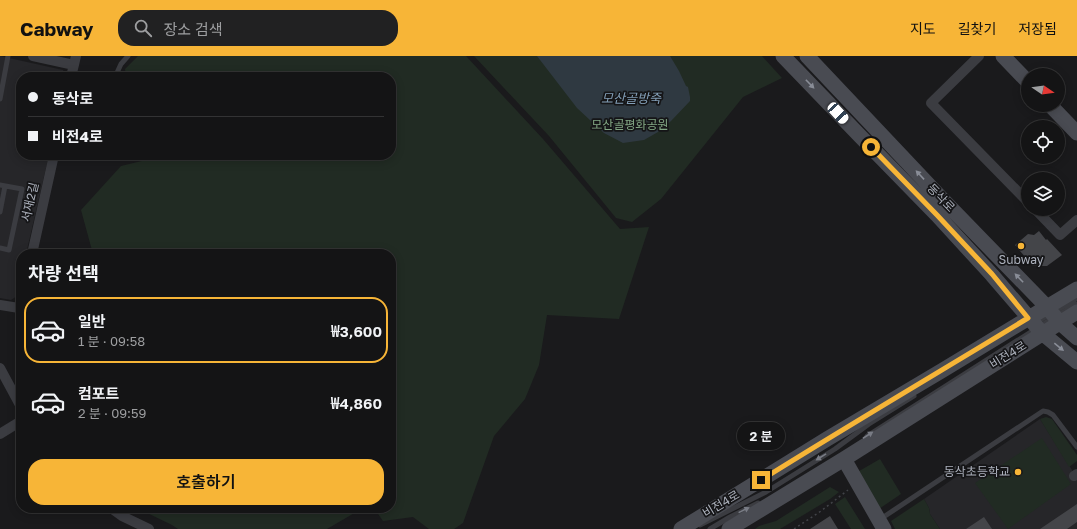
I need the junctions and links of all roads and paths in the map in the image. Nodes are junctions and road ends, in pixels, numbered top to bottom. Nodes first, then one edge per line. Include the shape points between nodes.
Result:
1 (8, 56) edge
2 (34, 56) edge
3 (128, 56) edge
4 (783, 56) edge
5 (807, 56) edge
6 (979, 56) edge
7 (1003, 56) edge
8 (75, 60) edge
9 (72, 72) edge
10 (117, 72) edge
11 (1021, 75) edge
12 (0, 99) edge
13 (1057, 112) edge
14 (1077, 133) edge
15 (53, 160) edge
16 (2, 185) edge
17 (1021, 195) edge
18 (0, 212) edge
19 (1042, 216) edge
20 (1077, 220) edge
21 (0, 248) edge
22 (33, 249) edge
23 (1077, 289) edge
24 (1077, 298) edge
25 (1077, 304) edge
26 (0, 306) edge
27 (16, 306) edge
28 (1077, 312) edge
29 (1053, 315) junction
30 (1035, 326) junction
31 (1020, 332) dead end
32 (1077, 338) edge
33 (1077, 362) edge
34 (0, 368) edge
35 (943, 370) junction
36 (927, 386) dead end
37 (921, 391) dead end
38 (16, 398) edge
39 (16, 424) edge
40 (0, 434) edge
41 (860, 440) dead end
42 (1077, 447) edge
43 (844, 459) junction
44 (857, 483) junction
45 (796, 488) junction
46 (770, 498) dead end
47 (764, 500) dead end
48 (118, 513) edge
49 (881, 525) edge
50 (149, 529) edge
51 (681, 529) edge
52 (693, 529) edge
53 (710, 529) edge
54 (729, 529) edge
55 (794, 529) edge

1 - 12 lane
2 - 8 street
3 - 10 lane
4 -> 30 main road, 동삭로 via 937,215 992,274
29 -> 5 main road, 동삭로
6 - 17 street via 931,104
7 - 11 main road
8 - 9 street
13 - 14 main road
15 - 22 street, 서재2길
16 - 18 lane
16 - 21 lane via 22,189 9,250
19 - 20 street via 1060,235
23 - 29 main road
24 - 29 lane
25 - 29 lane
26 - 27 street
28 - 29 main road
29 - 30 main road
29 - 30 main road
29 - 32 main road, 동삭로
30 - 31 lane
30 -> 33 main road, 동삭로
30 - 35 main road, 비전4로
41 -> 30 lane
30 - 43 main road, 비전4로
34 - 38 street
35 - 36 lane
35 - 51 main road, 비전4로
37 -> 52 lane via 766,492
39 - 40 street
42 - 49 lane via 1053,415 1043,411
43 - 44 main road
43 - 45 main road, 비전4로
44 - 49 main road
44 - 55 path
45 - 46 lane
45 - 54 main road, 비전4로
53 -> 47 lane
48 - 50 street

